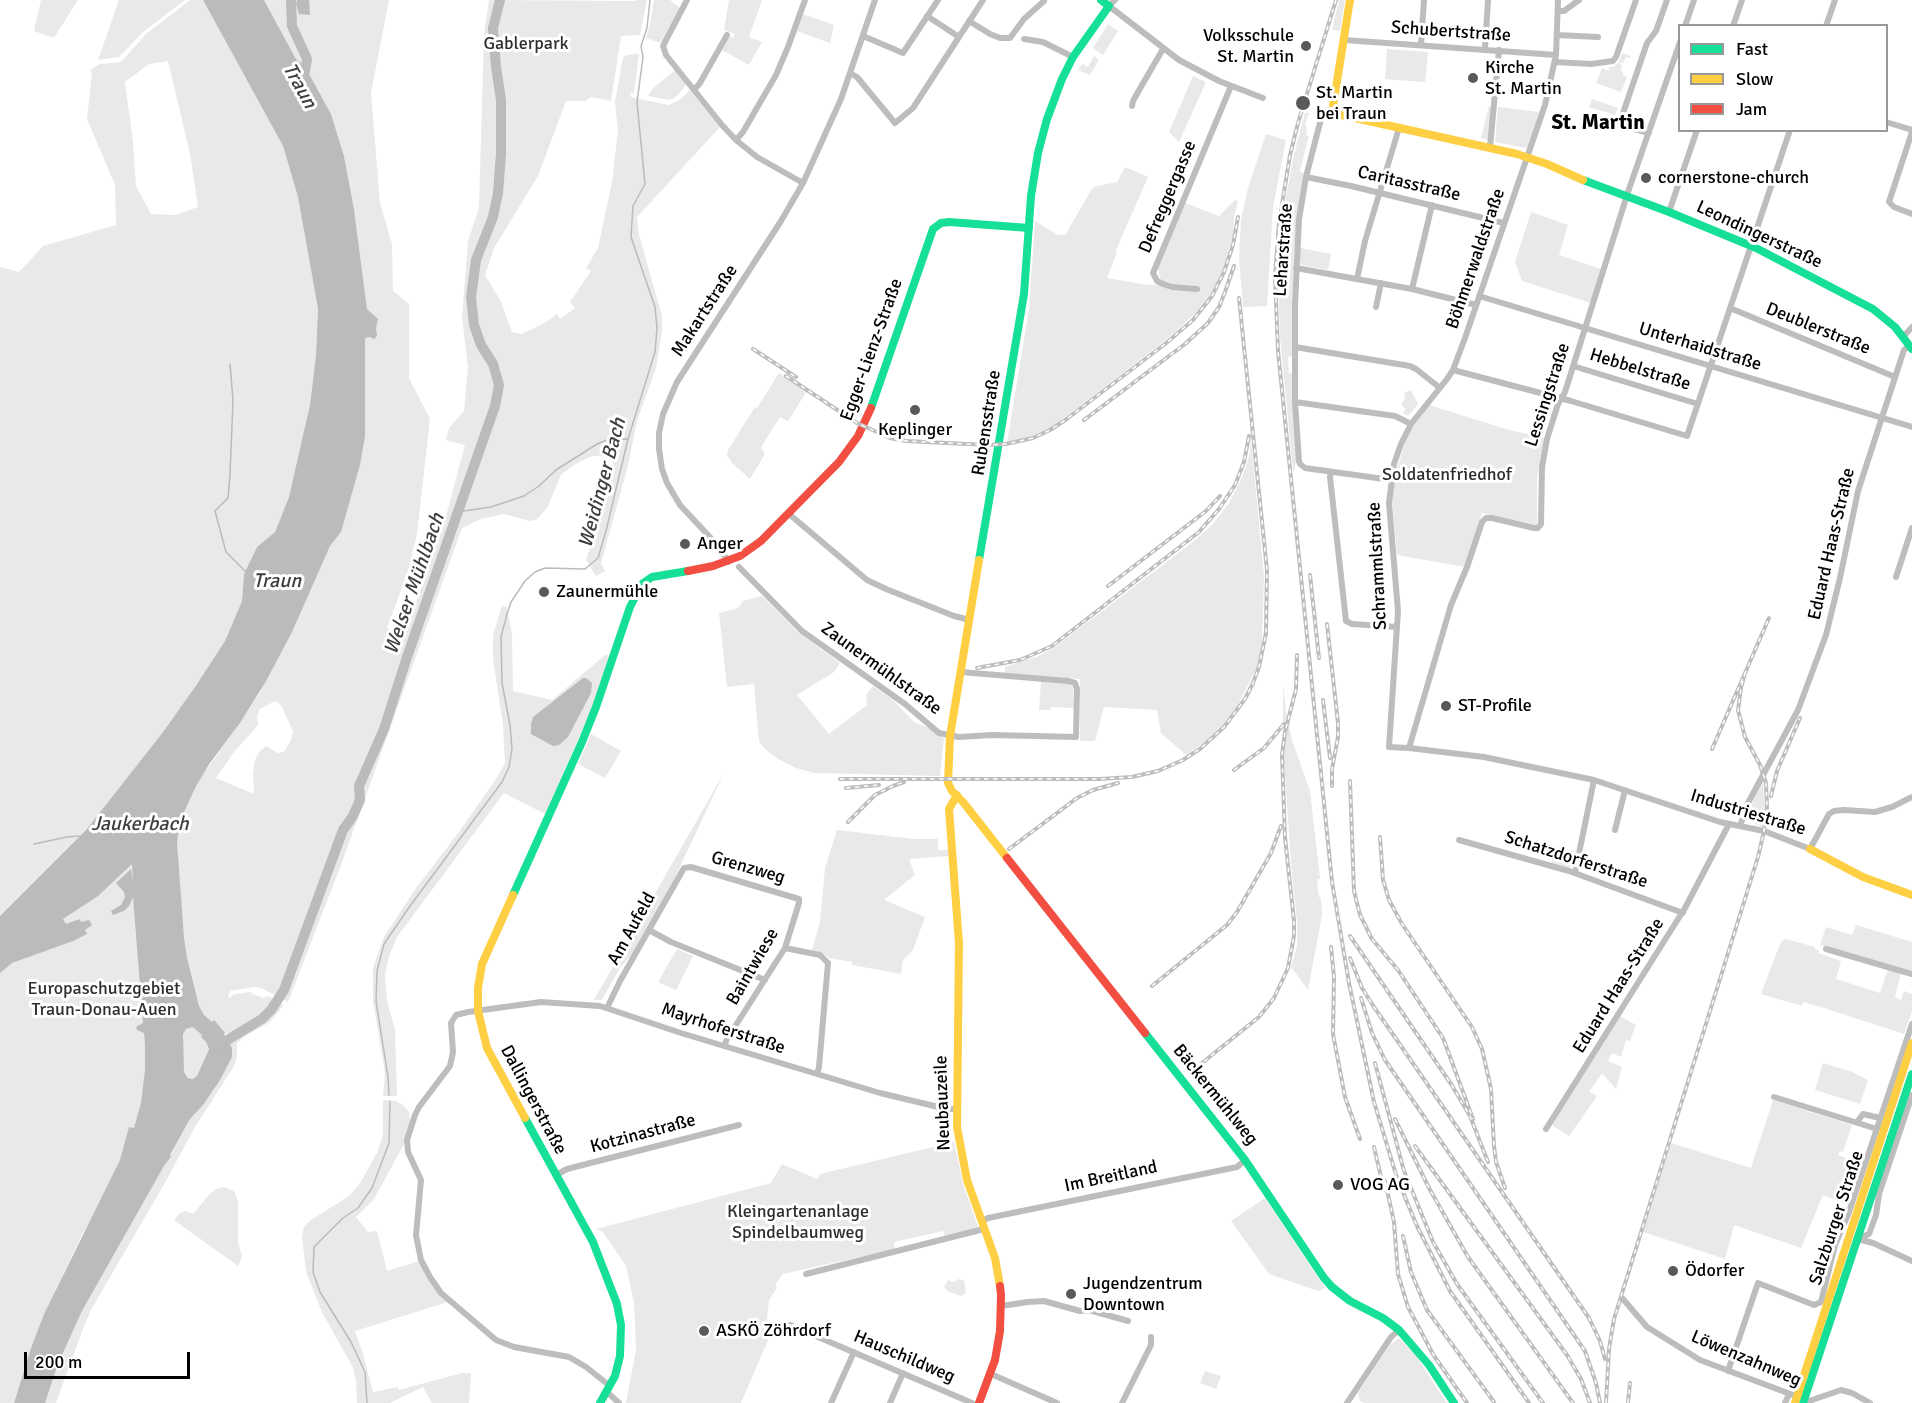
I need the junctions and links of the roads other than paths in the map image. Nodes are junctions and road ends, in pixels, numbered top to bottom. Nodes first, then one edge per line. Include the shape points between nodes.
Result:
1 (687, 0) edge
2 (805, 0) edge
3 (875, 0) edge
4 (938, 0) edge
5 (983, 0) edge
6 (1350, 0) edge
7 (1424, 0) edge
8 (1488, 0) edge
9 (1558, 0) edge
10 (1579, 0) edge
11 (1636, 0) edge
12 (1667, 0) edge
13 (1694, 0) edge
14 (1742, 0) edge
15 (1835, 0) edge
16 (1044, 1) edge
17 (1108, 2) edge
18 (1558, 11) junction
19 (927, 16) junction
20 (969, 21) junction
21 (1686, 24) edge
22 (1734, 24) edge
23 (1827, 24) edge
24 (727, 35) dead end
25 (1557, 35) junction
26 (863, 36) junction
27 (959, 37) junction
28 (1598, 37) dead end
29 (1024, 39) dead end
30 (1344, 40) junction
31 (1421, 45) junction
32 (1163, 49) junction
33 (1485, 50) junction
34 (1499, 50) junction
35 (1678, 52) edge
36 (1073, 57) junction
37 (1555, 58) junction
38 (850, 74) junction
39 (1231, 86) junction
40 (694, 90) junction
41 (1263, 98) dead end
42 (1132, 106) dead end
43 (1333, 110) junction
44 (1888, 122) edge
45 (1399, 128) junction
46 (1912, 131) edge
47 (1696, 132) edge
48 (1789, 132) edge
49 (1649, 133) junction
50 (736, 140) junction
51 (1490, 147) junction
52 (1527, 157) junction
53 (1306, 177) junction
54 (803, 183) junction
55 (1380, 193) junction
56 (1627, 197) junction
57 (1432, 205) junction
58 (1669, 212) junction
59 (1912, 214) edge
60 (1504, 223) junction
61 (1029, 228) junction
62 (1751, 246) junction
63 (1296, 268) junction
64 (1357, 279) junction
65 (1381, 284) junction
66 (1197, 288) dead end
67 (1412, 290) junction
68 (1479, 296) junction
69 (1476, 305) junction
70 (1376, 307) dead end
71 (1730, 308) junction
72 (1912, 327) edge
73 (1585, 329) junction
74 (1903, 337) junction
75 (1295, 347) junction
76 (1911, 347) edge
77 (1711, 365) junction
78 (1573, 366) junction
79 (1453, 370) junction
80 (1895, 377) junction
81 (1440, 388) junction
82 (1562, 398) junction
83 (1295, 402) junction
84 (1698, 404) junction
85 (1882, 418) junction
86 (1411, 424) junction
87 (1912, 427) edge
88 (1331, 471) junction
89 (1391, 480) junction
90 (789, 514) junction
91 (1912, 528) edge
92 (728, 562) junction
93 (739, 567) dead end
94 (1896, 577) dead end
95 (970, 620) junction
96 (1397, 627) junction
97 (961, 672) junction
98 (950, 736) junction
99 (1389, 747) joint
100 (1409, 748) junction
101 (1594, 780) junction
102 (1624, 790) junction
103 (957, 795) junction
104 (1912, 797) edge
105 (1729, 824) junction
106 (1740, 826) junction
107 (1615, 830) dead end
108 (1459, 840) dead end
109 (1810, 849) junction
110 (687, 867) joint
111 (1575, 873) junction
112 (1912, 895) edge
113 (799, 899) joint
114 (1683, 913) junction
115 (649, 930) junction
116 (785, 948) junction
117 (1826, 949) dead end
118 (1912, 975) edge
119 (765, 980) junction
120 (607, 1008) junction
121 (478, 1011) junction
122 (1912, 1024) edge
123 (1912, 1043) edge
124 (724, 1046) junction
125 (817, 1074) junction
126 (1912, 1074) edge
127 (1912, 1095) edge
128 (1774, 1097) dead end
129 (956, 1109) junction
130 (1881, 1118) junction
131 (1857, 1122) junction
132 (739, 1125) dead end
133 (1877, 1128) junction
134 (1546, 1129) dead end
135 (1245, 1160) junction
136 (555, 1175) junction
137 (983, 1225) junction
138 (1840, 1234) junction
139 (1853, 1238) junction
140 (1912, 1261) edge
141 (806, 1274) dead end
142 (1623, 1299) dead end
143 (1001, 1306) junction
144 (1128, 1321) dead end
145 (790, 1325) dead end
146 (1399, 1330) junction
147 (1151, 1337) dead end
148 (854, 1352) junction
149 (1728, 1371) junction
150 (903, 1373) junction
151 (991, 1374) junction
152 (609, 1389) junction
153 (1802, 1400) edge
154 (1351, 1402) edge
155 (600, 1403) edge
156 (619, 1403) edge
157 (831, 1403) edge
158 (890, 1403) edge
159 (972, 1403) edge
160 (979, 1403) edge
161 (1057, 1403) edge
162 (1122, 1403) edge
163 (1454, 1403) edge
164 (1785, 1403) edge
165 (1870, 1403) edge

1 - 40 street via 664,49
2 - 50 street via 776,75
3 - 26 street, Makartstraße
4 - 19 street
5 - 20 street
6 - 30 street
7 - 31 street
8 - 33 street
9 - 18 street, Böhmerwaldstraße
10 - 18 street
11 - 37 street, Schubertstraße via 1613,61 1591,64
12 - 49 street via 1647,44 1620,125
13 - 21 street
14 - 22 street
15 - 23 street
16 - 20 street via 1010,38 1000,38
17 - 32 street
17 - 36 street, Rubensstraße
18 - 25 street, Böhmerwaldstraße
19 - 26 street via 903,53
19 - 27 street
20 - 27 street
24 - 40 street
25 - 28 street
25 - 37 street, Böhmerwaldstraße
26 - 38 street, Makartstraße
27 - 38 street via 913,108 895,123 857,77
29 - 36 street via 1043,42
30 - 31 street, Schubertstraße
30 - 43 street
31 - 33 street, Schubertstraße
32 - 39 street
32 - 42 street
33 - 34 street, Schubertstraße
34 - 37 street, Schubertstraße
34 - 51 street
35 - 49 street, Lessingstraße
36 - 61 street, Rubensstraße via 1042,136 1033,178
37 - 52 street, Böhmerwaldstraße via 1545,105
38 - 54 street, Makartstraße
39 - 41 street
39 - 66 street, Defreggergasse via 1153,273 1163,284
40 - 50 street
43 - 45 street, Leondingerstraße
43 - 53 street, Leharstraße via 1322,115
44 - 46 street
45 - 51 street, Leondingerstraße
45 - 55 street
46 - 59 street via 1889,202
47 - 58 street
48 - 62 street
49 - 56 street, Lessingstraße
50 - 54 street
51 - 52 street, Leondingerstraße
52 - 56 street, Leondingerstraße
52 - 60 street, Böhmerwaldstraße
53 - 55 street, Caritasstraße
53 - 63 street, Leharstraße
54 - 92 street, Makartstraße via 677,382 660,425 662,469 671,490 686,512 722,549
55 - 57 street, Caritasstraße
55 - 64 street
56 - 58 street, Leondingerstraße
56 - 73 street, Lessingstraße
57 - 60 street, Caritasstraße
57 - 67 street
58 - 62 street, Leondingerstraße
60 - 68 street, Böhmerwaldstraße
61 - 90 street, Egger-Lienz-Straße via 949,222 933,228 864,426 839,462
61 - 95 street, Rubensstraße via 1024,294
62 - 71 street
62 - 74 street, Leondingerstraße via 1873,309
63 - 64 street
63 - 75 street, Leharstraße
64 - 65 street
65 - 67 street
65 - 70 street
67 - 69 street
68 - 69 street, Böhmerwaldstraße
68 - 73 street, Unterhaidstraße
69 - 79 street, Böhmerwaldstraße
71 - 77 street
71 - 80 street, Deublerstraße
72 - 74 street
73 - 77 street, Unterhaidstraße
73 - 78 street, Lessingstraße
74 - 76 street, Leondingerstraße
75 - 81 street via 1410,366
75 - 83 street, Leharstraße
76 - 80 street, Eduard Haas-Straße via 1904,350
77 - 84 street
77 - 85 street, Unterhaidstraße
78 - 82 street, Lessingstraße
78 - 84 street, Hebbelstraße
79 - 81 street, Schrammlstraße
79 - 82 street
80 - 85 street, Eduard Haas-Straße
81 - 86 street, Schrammlstraße
82 - 84 street via 1687,436
82 - 100 street, Lessingstraße via 1542,467 1541,524 1534,528 1492,518 1482,522 1451,605
83 - 86 street via 1395,416
83 - 88 street, Leharstraße via 1300,464
85 - 87 street, Unterhaidstraße
85 - 106 street, Eduard Haas-Straße via 1858,491 1826,634 1798,710 1748,803
86 - 89 street, Schrammlstraße
88 - 89 street, Leharstraße
88 - 96 street via 1346,621
89 - 96 street, Schrammlstraße
90 - 92 street, Egger-Lienz-Straße via 754,546
90 - 95 street via 867,580
91 - 94 street
92 - 121 street, Dallingerstraße via 652,577 642,584 630,607 582,742 486,952
93 - 98 street, Zaunermühlstraße via 802,631 939,733
95 - 97 street, Rubensstraße
96 - 99 street, Schrammlstraße
97 - 98 street, Rubensstraße
97 - 98 street, Zaunermühlstraße via 1075,683 1077,735
98 - 103 street, Rubensstraße via 948,783
99 - 100 street, Industriestraße
100 - 101 street, Industriestraße via 1484,757
101 - 102 street, Industriestraße
101 - 111 street
102 - 105 street, Industriestraße
102 - 107 street
103 - 129 street, Neubauzeile via 949,809 959,943
103 - 135 street, Bäckermühlweg
104 - 109 street, Industriestraße via 1875,812 1834,811
105 - 106 street, Industriestraße
105 - 114 street, Eduard Haas-Straße
106 - 109 street, Industriestraße
108 - 111 street, Schatzdorferstraße
109 - 112 street via 1868,879
110 - 113 street, Grenzweg
110 - 115 street, Am Aufeld
111 - 114 street, Schatzdorferstraße
113 - 116 street, Baintwiese
114 - 134 street, Eduard Haas-Straße
115 - 119 street
115 - 120 street, Am Aufeld
116 - 119 street, Baintwiese
116 - 125 street via 820,956 828,963
117 - 118 street
119 - 124 street, Baintwiese
120 - 121 street, Mayrhoferstraße via 541,1002
120 - 124 street, Mayrhoferstraße
121 - 136 street, Dallingerstraße via 491,1059
121 - 152 street, Mayrhoferstraße via 460,1013 451,1023 450,1066 419,1107 407,1140 408,1152 421,1180 416,1228 419,1253 441,1293 496,1340 569,1357
122 - 130 street, Salzburger Straße
123 - 139 street, Salzburger Straße
124 - 125 street, Mayrhoferstraße
125 - 129 street, Mayrhoferstraße via 880,1093
126 - 139 street, Salzburger Straße
127 - 139 street, Salzburger Straße via 1869,1234
128 - 131 street, Salzburger Straße
129 - 137 street, Neubauzeile via 967,1180
130 - 131 street, Salzburger Straße via 1863,1114
130 - 133 street, Salzburger Straße
131 - 133 street, Salzburger Straße
132 - 136 street, Kotzinastraße
133 - 138 street, Salzburger Straße
135 - 137 street, Im Breitland via 1238,1167
135 - 146 street, Bäckermühlweg via 1323,1278 1350,1302
136 - 152 street, Dallingerstraße via 592,1242 617,1304 621,1346
137 - 141 street, Im Breitland
137 - 143 street, Neubauzeile via 997,1265
138 - 139 street
138 - 149 street, Salzburger Straße via 1818,1305 1758,1282
139 - 140 street
139 - 153 street, Salzburger Straße
142 - 149 street, Löwenzahnweg via 1656,1334 1700,1360
143 - 144 street via 1044,1301
143 - 151 street, Neubauzeile
145 - 148 street, Hauschildweg
146 - 154 street
146 - 163 street, Bäckermühlweg
147 - 162 street
148 - 150 street, Hauschildweg
148 - 157 street
149 - 153 street, Löwenzahnweg
150 - 158 street
150 - 159 street, Hauschildweg
151 - 160 street, Neubauzeile
151 - 161 street
152 - 155 street, Dallingerstraße
152 - 156 street, Mayrhoferstraße
153 - 164 street, Salzburger Straße
153 - 165 street via 1841,1390

